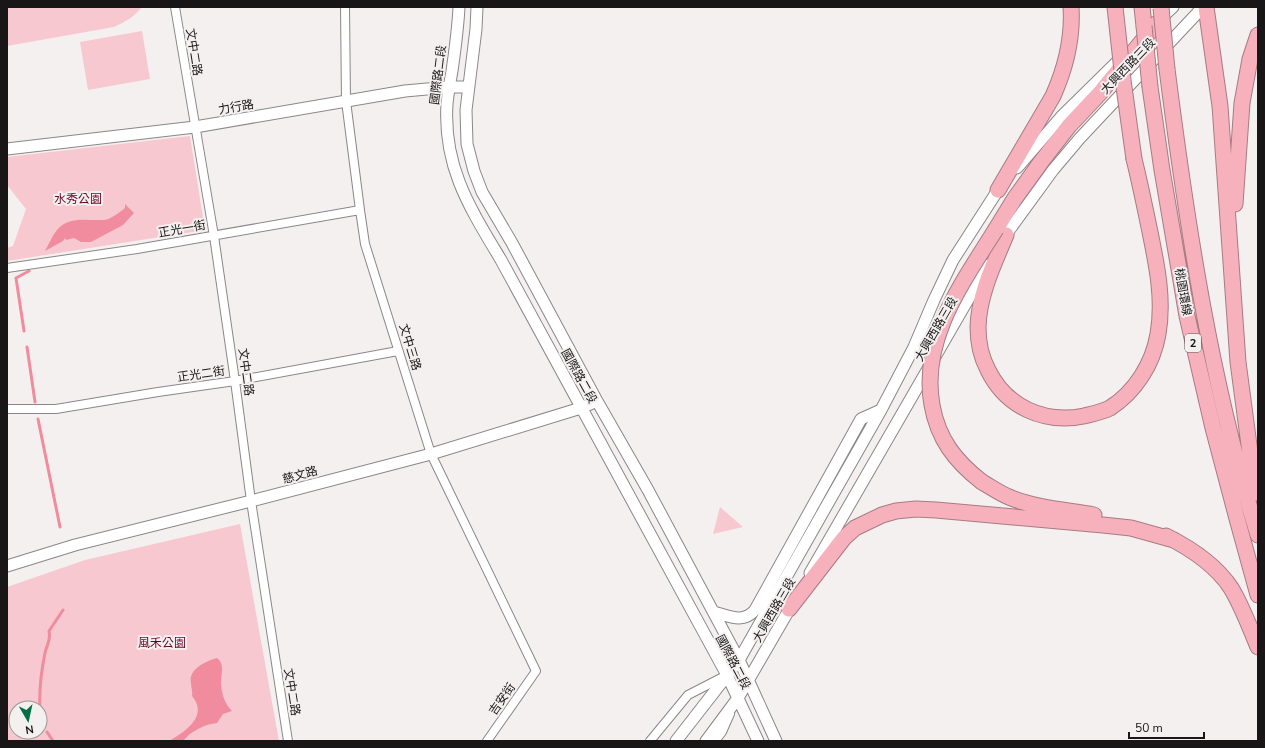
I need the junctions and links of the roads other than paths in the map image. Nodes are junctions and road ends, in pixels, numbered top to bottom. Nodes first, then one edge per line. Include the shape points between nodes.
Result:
1 (175, 7) edge
2 (345, 7) edge
3 (460, 7) edge
4 (477, 7) edge
5 (1071, 7) edge
6 (1115, 7) edge
7 (1142, 7) edge
8 (1165, 8) edge
9 (1202, 9) edge
10 (1150, 25) junction
11 (1258, 35) edge
12 (449, 87) junction
13 (469, 87) junction
14 (346, 101) junction
15 (195, 127) junction
16 (7, 149) edge
17 (998, 190) junction
18 (360, 210) junction
19 (1001, 232) junction
20 (214, 236) junction
21 (7, 268) edge
22 (1234, 309) junction
23 (398, 351) junction
24 (236, 381) junction
25 (597, 401) junction
26 (581, 408) junction
27 (7, 409) edge
28 (881, 410) junction
29 (431, 454) junction
30 (1258, 493) edge
31 (251, 501) junction
32 (1258, 535) edge
33 (1174, 540) junction
34 (7, 566) edge
35 (1258, 595) edge
36 (789, 609) junction
37 (714, 612) junction
38 (1258, 647) edge
39 (739, 660) junction
40 (536, 671) joint
41 (727, 675) junction
42 (748, 680) junction
43 (738, 698) junction
44 (288, 741) edge
45 (487, 741) edge
46 (650, 741) edge
47 (676, 741) edge
48 (706, 741) edge
49 (715, 741) edge
50 (758, 741) edge
51 (776, 741) edge

1 - 15 street, 文中二路
2 - 14 street, 文中三路
3 - 12 street, 國際路二段
4 - 13 street, 國際路二段
5 - 17 highway via 1067,59 1060,80
6 - 19 highway, bridge via 1134,159 1156,263 1160,317 1158,336 1146,369 1129,392 1109,408 1079,417 1044,416 1023,408 1008,398 994,383 980,347 978,327 981,303
7 - 10 highway, 桃園環線 / 2
8 - 10 street, 大興西路三段
8 - 32 highway, 桃園環線 / 2, bridge via 1167,69 1179,164 1203,310 1228,426
9 - 19 street, 大興西路三段 via 1080,138
9 - 22 highway via 1216,77
10 - 17 street, 大興西路三段 via 1061,117
10 - 19 highway via 1100,93 1069,126 1015,198
10 - 35 highway, 桃園環線 / 2, bridge via 1150,87 1187,316 1213,428
11 - 22 highway via 1245,80 1239,134 1234,220
12 - 13 street, 力行路
12 - 14 street, 力行路
12 - 26 street, 國際路二段 via 447,134 452,161 465,197
13 - 25 street, 國際路二段 via 466,110 467,144 482,192
14 - 15 street, 力行路
14 - 18 street, 文中三路
15 - 16 street, 力行路
15 - 20 street, 文中二路
17 - 28 street, 大興西路三段 via 953,260 914,347
18 - 20 street, 正光一街
18 - 23 street, 文中三路 via 365,244
19 - 33 highway, bridge via 964,280 936,341 929,384 933,412 946,444 968,471 982,482 1019,501 1119,519
19 - 36 street, 大興西路三段
20 - 21 street, 正光一街
20 - 24 street, 文中二路
22 - 30 highway via 1244,415
23 - 24 street, 正光二街
23 - 29 street, 文中三路
24 - 27 street, 正光二街 via 56,409
24 - 31 street, 文中二路
25 - 26 street, 慈文路
25 - 37 street, 國際路二段
26 - 29 street, 慈文路
26 - 41 street, 國際路二段
28 - 37 street via 861,419 755,610 746,618
28 - 39 street, 大興西路三段
29 - 31 street, 慈文路
29 - 40 street, 文中三路
31 - 34 street, 慈文路 via 75,545
31 - 44 street, 文中二路
33 - 36 highway via 1131,528 1103,525 936,510 896,511 868,520 844,538
33 - 38 highway via 1215,570 1230,588
36 - 42 street, 大興西路三段
37 - 39 street, 國際路二段
39 - 41 street, 大興西路三段
39 - 42 street, 國際路二段
40 - 45 street, 吉安街
41 - 43 street, 國際路二段
41 - 46 street, 大興西路三段 via 688,695
41 - 47 street, 大興西路三段
42 - 43 street, 大興西路三段
42 - 51 street, 國際路二段
43 - 48 street, 大興西路三段
43 - 49 street, 大興西路三段
43 - 50 street, 國際路二段

